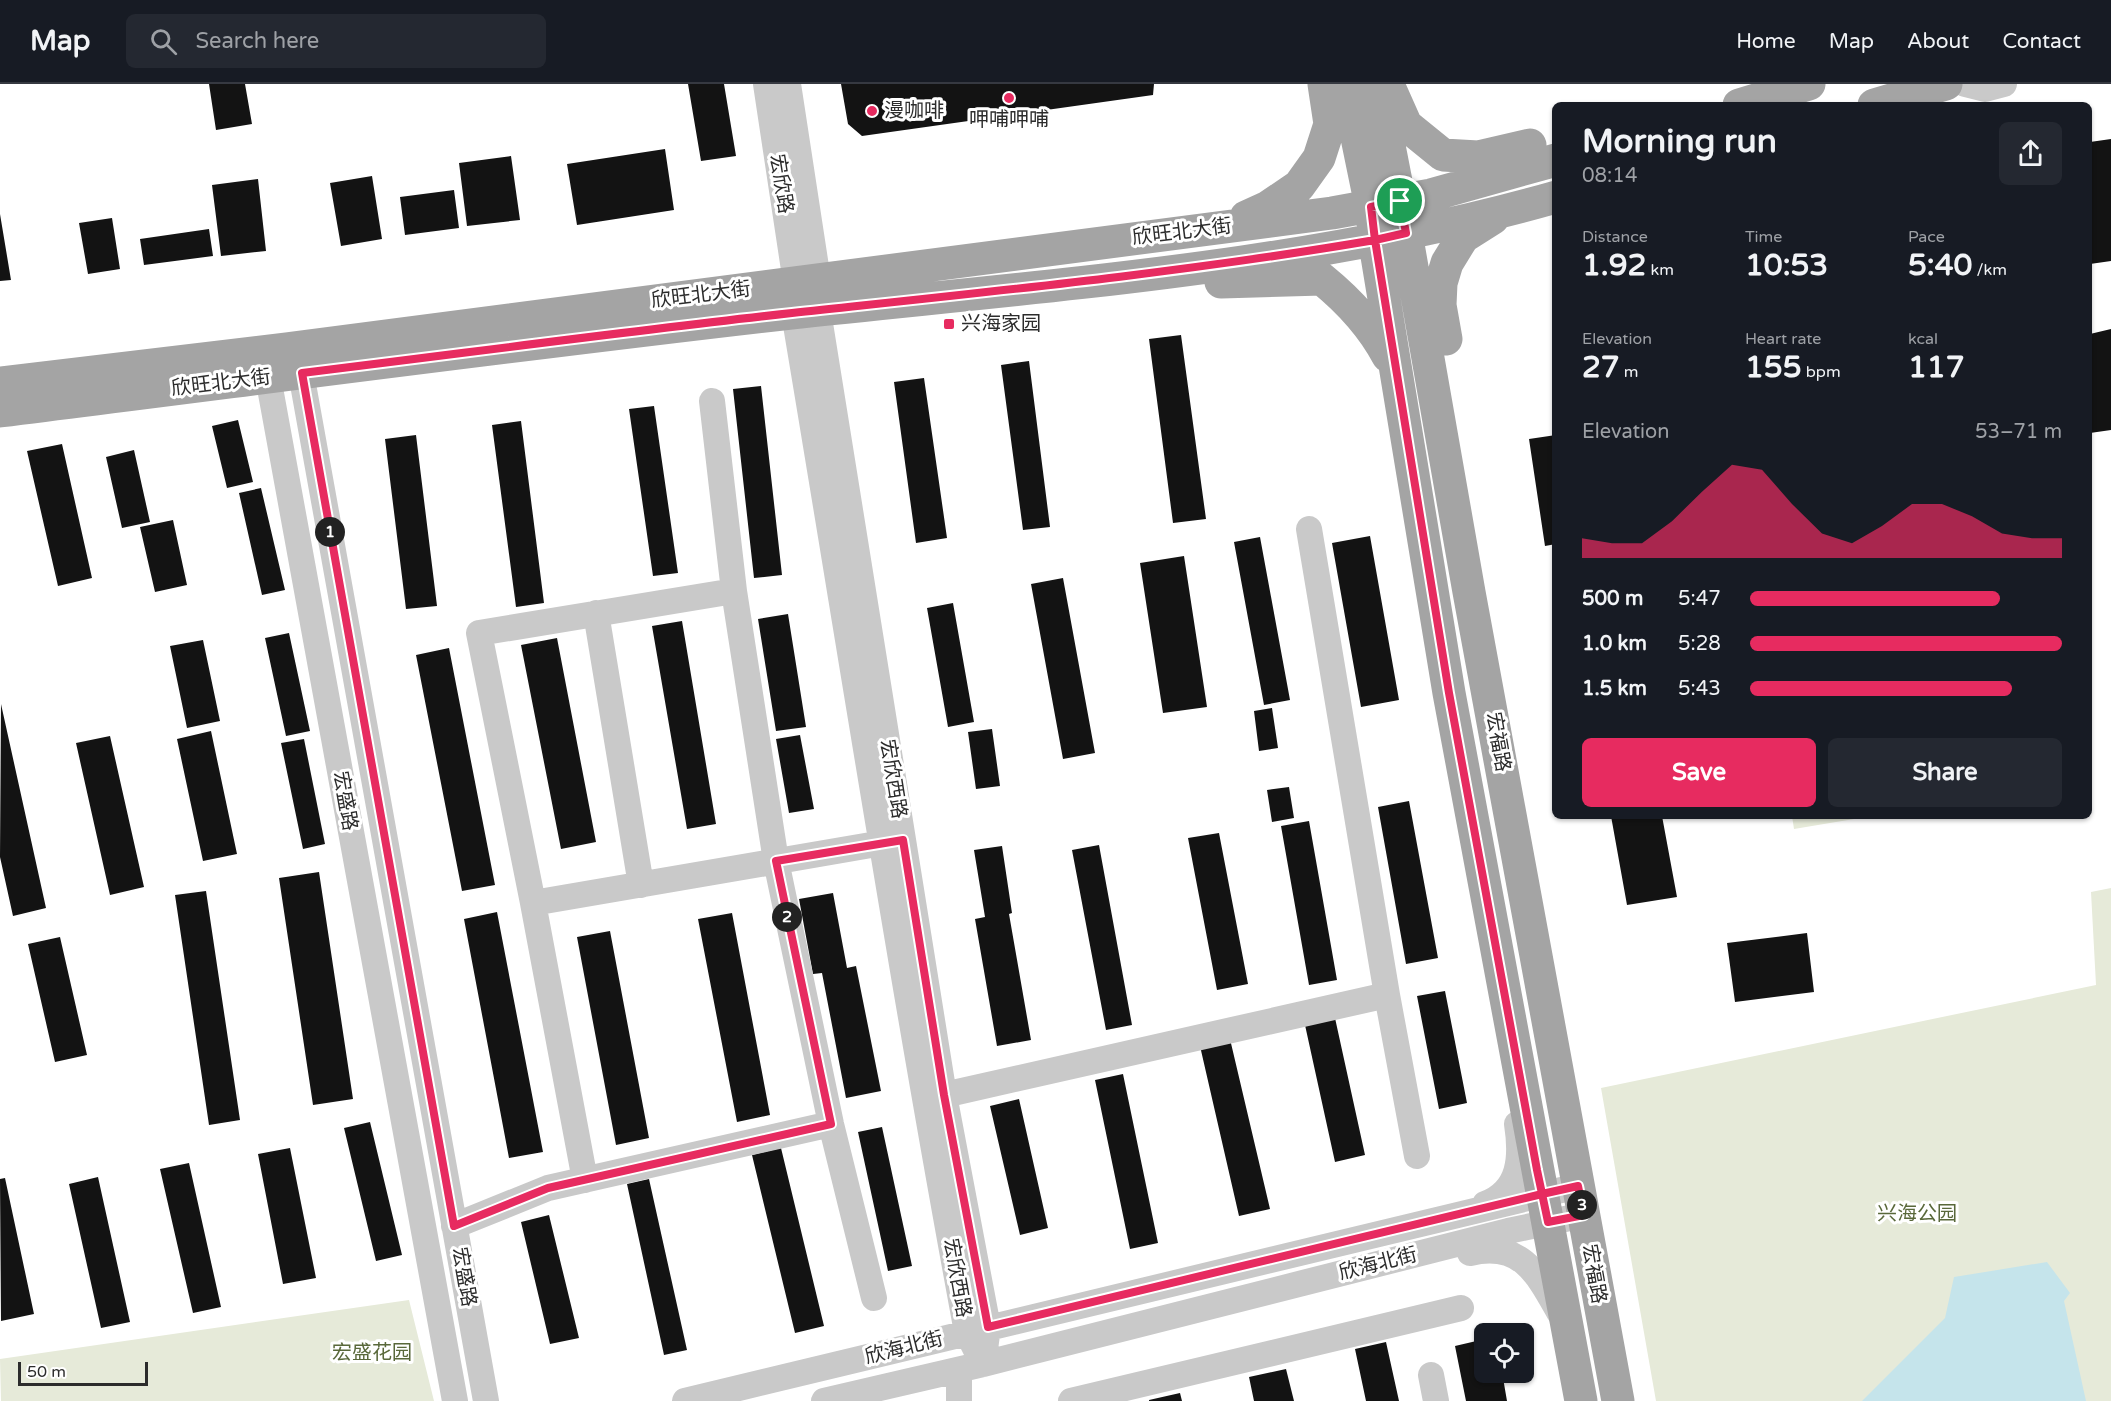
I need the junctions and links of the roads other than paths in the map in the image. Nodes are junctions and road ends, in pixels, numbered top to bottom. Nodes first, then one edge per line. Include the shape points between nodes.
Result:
1 (766, 84) edge
2 (788, 84) edge
3 (1324, 84) edge
4 (1346, 84) edge
5 (1377, 84) edge
6 (1388, 84) edge
7 (1809, 84) edge
8 (1946, 84) edge
9 (1965, 84) edge
10 (2004, 84) edge
11 (1749, 102) edge
12 (1884, 102) edge
13 (1552, 141) edge
14 (1552, 161) edge
15 (1550, 199) edge
16 (1385, 204) junction
17 (1226, 226) junction
18 (1406, 233) junction
19 (1375, 240) junction
20 (1157, 273) junction
21 (806, 297) junction
22 (302, 373) junction
23 (1396, 373) junction
24 (268, 377) junction
25 (0, 383) edge
26 (712, 401) dead end
27 (0, 411) edge
28 (1448, 468) junction
29 (1309, 530) dead end
30 (734, 591) junction
31 (596, 613) junction
32 (893, 841) junction
33 (776, 861) junction
34 (641, 885) junction
35 (533, 903) junction
36 (1387, 995) junction
37 (1505, 995) junction
38 (944, 1095) junction
39 (831, 1124) junction
40 (1417, 1156) dead end
41 (585, 1180) junction
42 (1581, 1201) junction
43 (1545, 1208) junction
44 (1449, 1216) junction
45 (454, 1226) junction
46 (1334, 1275) junction
47 (874, 1298) dead end
48 (1461, 1308) dead end
49 (1567, 1326) junction
50 (977, 1330) junction
51 (983, 1364) junction
52 (959, 1370) junction
53 (1431, 1376) dead end
54 (455, 1401) edge
55 (486, 1401) edge
56 (685, 1401) edge
57 (824, 1401) edge
58 (959, 1401) edge
59 (1071, 1401) edge
60 (1436, 1401) edge
61 (1581, 1401) edge
62 (1617, 1401) edge

1 - 21 street, 宏欣路
2 - 21 street, 宏欣路
3 - 17 main road via 1330,124 1319,159 1299,186 1268,207
4 - 16 main road, 宏福路
5 - 16 main road, 宏福路
6 - 13 main road via 1406,125 1443,155 1478,157
7 - 11 main road
8 - 12 main road
9 - 10 street via 1984,89
14 - 16 main road, 欣旺北大街
15 - 18 main road, 欣旺北大街
15 - 28 main road via 1492,219 1472,231 1463,237 1447,263 1440,305 1458,406
16 - 17 main road, 欣旺北大街
16 - 18 main road, 宏福路
16 - 19 main road, 宏福路
17 - 21 main road, 欣旺北大街
18 - 19 main road, 欣旺北大街
18 - 28 main road, 宏福路
19 - 20 main road, 欣旺北大街
19 - 23 main road, 宏福路
20 - 21 main road, 欣旺北大街
20 - 23 main road via 1222,282 1322,279 1363,318
21 - 22 main road, 欣旺北大街
21 - 25 main road, 欣旺北大街 via 286,349
21 - 32 street, 宏欣西路
22 - 24 main road, 欣旺北大街
22 - 45 street, 宏盛路
23 - 37 main road, 宏福路 via 1449,693
24 - 27 main road, 欣旺北大街
24 - 54 street, 宏盛路
26 - 30 street
28 - 42 main road, 宏福路
29 - 36 street
30 - 31 street
30 - 33 street
31 - 34 street
31 - 35 street via 479,633
32 - 33 street
32 - 38 street, 宏欣西路
32 - 50 street, 宏欣西路 via 924,1099
33 - 34 street
33 - 39 street
34 - 35 street
35 - 41 street
36 - 38 street
36 - 40 street
37 - 43 main road, 宏福路
37 - 44 street via 1508,1056 1521,1148 1516,1172 1510,1185 1494,1200
38 - 50 street, 宏欣西路
39 - 41 street
39 - 47 street
41 - 45 street via 548,1188
42 - 43 street, 欣海北街
42 - 62 main road, 宏福路
43 - 44 street, 欣海北街
43 - 46 street, 欣海北街
43 - 49 main road, 宏福路
44 - 50 street, 欣海北街
45 - 55 street, 宏盛路
46 - 49 street via 1394,1271 1484,1250 1501,1250 1521,1259 1539,1275
46 - 51 street, 欣海北街
48 - 59 street
49 - 61 main road, 宏福路
50 - 51 street, 宏欣西路
50 - 56 street, 欣海北街
51 - 52 street, 欣海北街
52 - 57 street, 欣海北街
52 - 58 street
53 - 60 street

